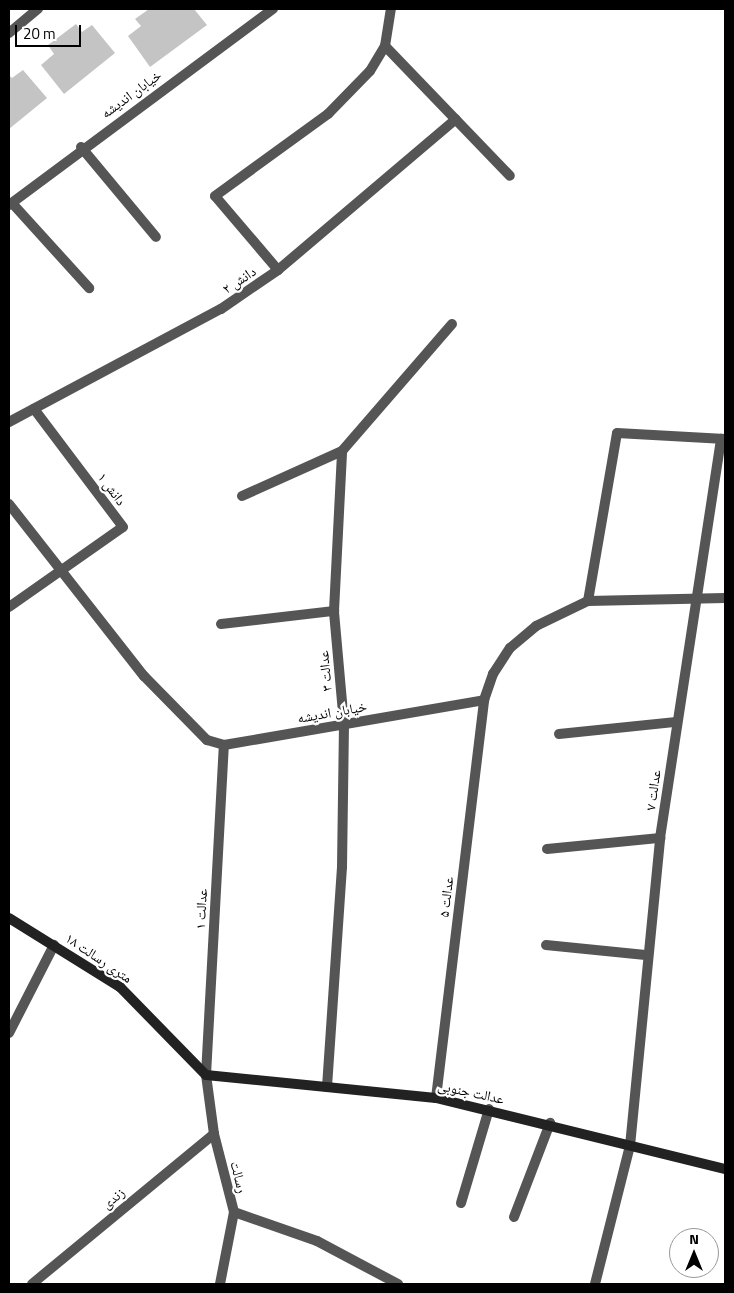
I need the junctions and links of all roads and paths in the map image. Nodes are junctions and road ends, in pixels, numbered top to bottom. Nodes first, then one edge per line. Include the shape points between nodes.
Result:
1 (38, 9) edge
2 (273, 9) edge
3 (392, 9) edge
4 (9, 33) edge
5 (385, 46) junction
6 (456, 119) junction
7 (81, 147) junction
8 (510, 176) dead end
9 (10, 204) edge
10 (156, 237) dead end
11 (278, 270) junction
12 (89, 288) dead end
13 (452, 324) dead end
14 (34, 409) junction
15 (9, 422) edge
16 (723, 439) edge
17 (342, 451) junction
18 (242, 496) dead end
19 (9, 504) edge
20 (61, 569) junction
21 (698, 596) junction
22 (725, 598) edge
23 (588, 602) junction
24 (9, 607) edge
25 (334, 612) junction
26 (221, 624) dead end
27 (484, 700) junction
28 (676, 722) junction
29 (344, 724) junction
30 (559, 734) dead end
31 (224, 745) junction
32 (660, 838) junction
33 (547, 849) dead end
34 (9, 918) edge
35 (54, 944) junction
36 (546, 944) dead end
37 (646, 955) junction
38 (9, 1033) edge
39 (206, 1076) junction
40 (327, 1087) junction
41 (436, 1098) junction
42 (489, 1109) junction
43 (550, 1123) junction
44 (214, 1134) junction
45 (630, 1146) junction
46 (725, 1169) edge
47 (461, 1203) dead end
48 (234, 1212) junction
49 (514, 1217) dead end
50 (32, 1284) edge
51 (220, 1284) edge
52 (398, 1284) edge
53 (595, 1284) edge

1 - 4 street
2 - 7 street, خیابان اندیشه
3 - 5 street
5 - 6 street
5 - 11 street via 370,72 328,114 215,196
6 - 8 street
6 - 11 street, دانش ۲
7 - 9 street, خیابان اندیشه
7 - 10 street
9 - 12 street
11 - 14 street, دانش ۲ via 221,309
13 - 17 street
14 - 15 street, دانش ۲
14 - 20 street, دانش ۱ via 123,527
16 - 21 street, عدالت ۷
16 - 23 street via 617,432
17 - 18 street
17 - 25 street, عدالت ۳
19 - 20 street
20 - 24 street
20 - 31 street via 177,714 207,740
21 - 22 street
21 - 23 street
21 - 28 street, عدالت ۷
23 - 27 street via 536,626 510,648 493,674
25 - 26 street
25 - 29 street, عدالت ۳
27 - 29 street, خیابان اندیشه
27 - 41 street, عدالت ۵
28 - 30 street
28 - 32 street, عدالت ۷
29 - 31 street, خیابان اندیشه
29 - 40 street, عدالت ۳ via 342,867
31 - 39 street, عدالت ۱
32 - 33 street
32 - 37 street, عدالت ۷
34 - 35 street, ۱۸ متری رسالت
35 - 38 street
35 - 39 street, ۱۸ متری رسالت via 120,987
36 - 37 street
37 - 45 street, عدالت ۷
39 - 40 street, عدالت جنوبی
39 - 44 street, رسالت
40 - 41 street, عدالت جنوبی
41 - 42 street, عدالت جنوبی
42 - 43 street, عدالت جنوبی
42 - 47 street
43 - 45 street, عدالت جنوبی
43 - 49 street
44 - 48 street, رسالت
44 - 50 street, زندی
45 - 46 street, عدالت جنوبی
45 - 53 street, عدالت ۷
48 - 51 street, رسالت
48 - 52 street via 317,1241

